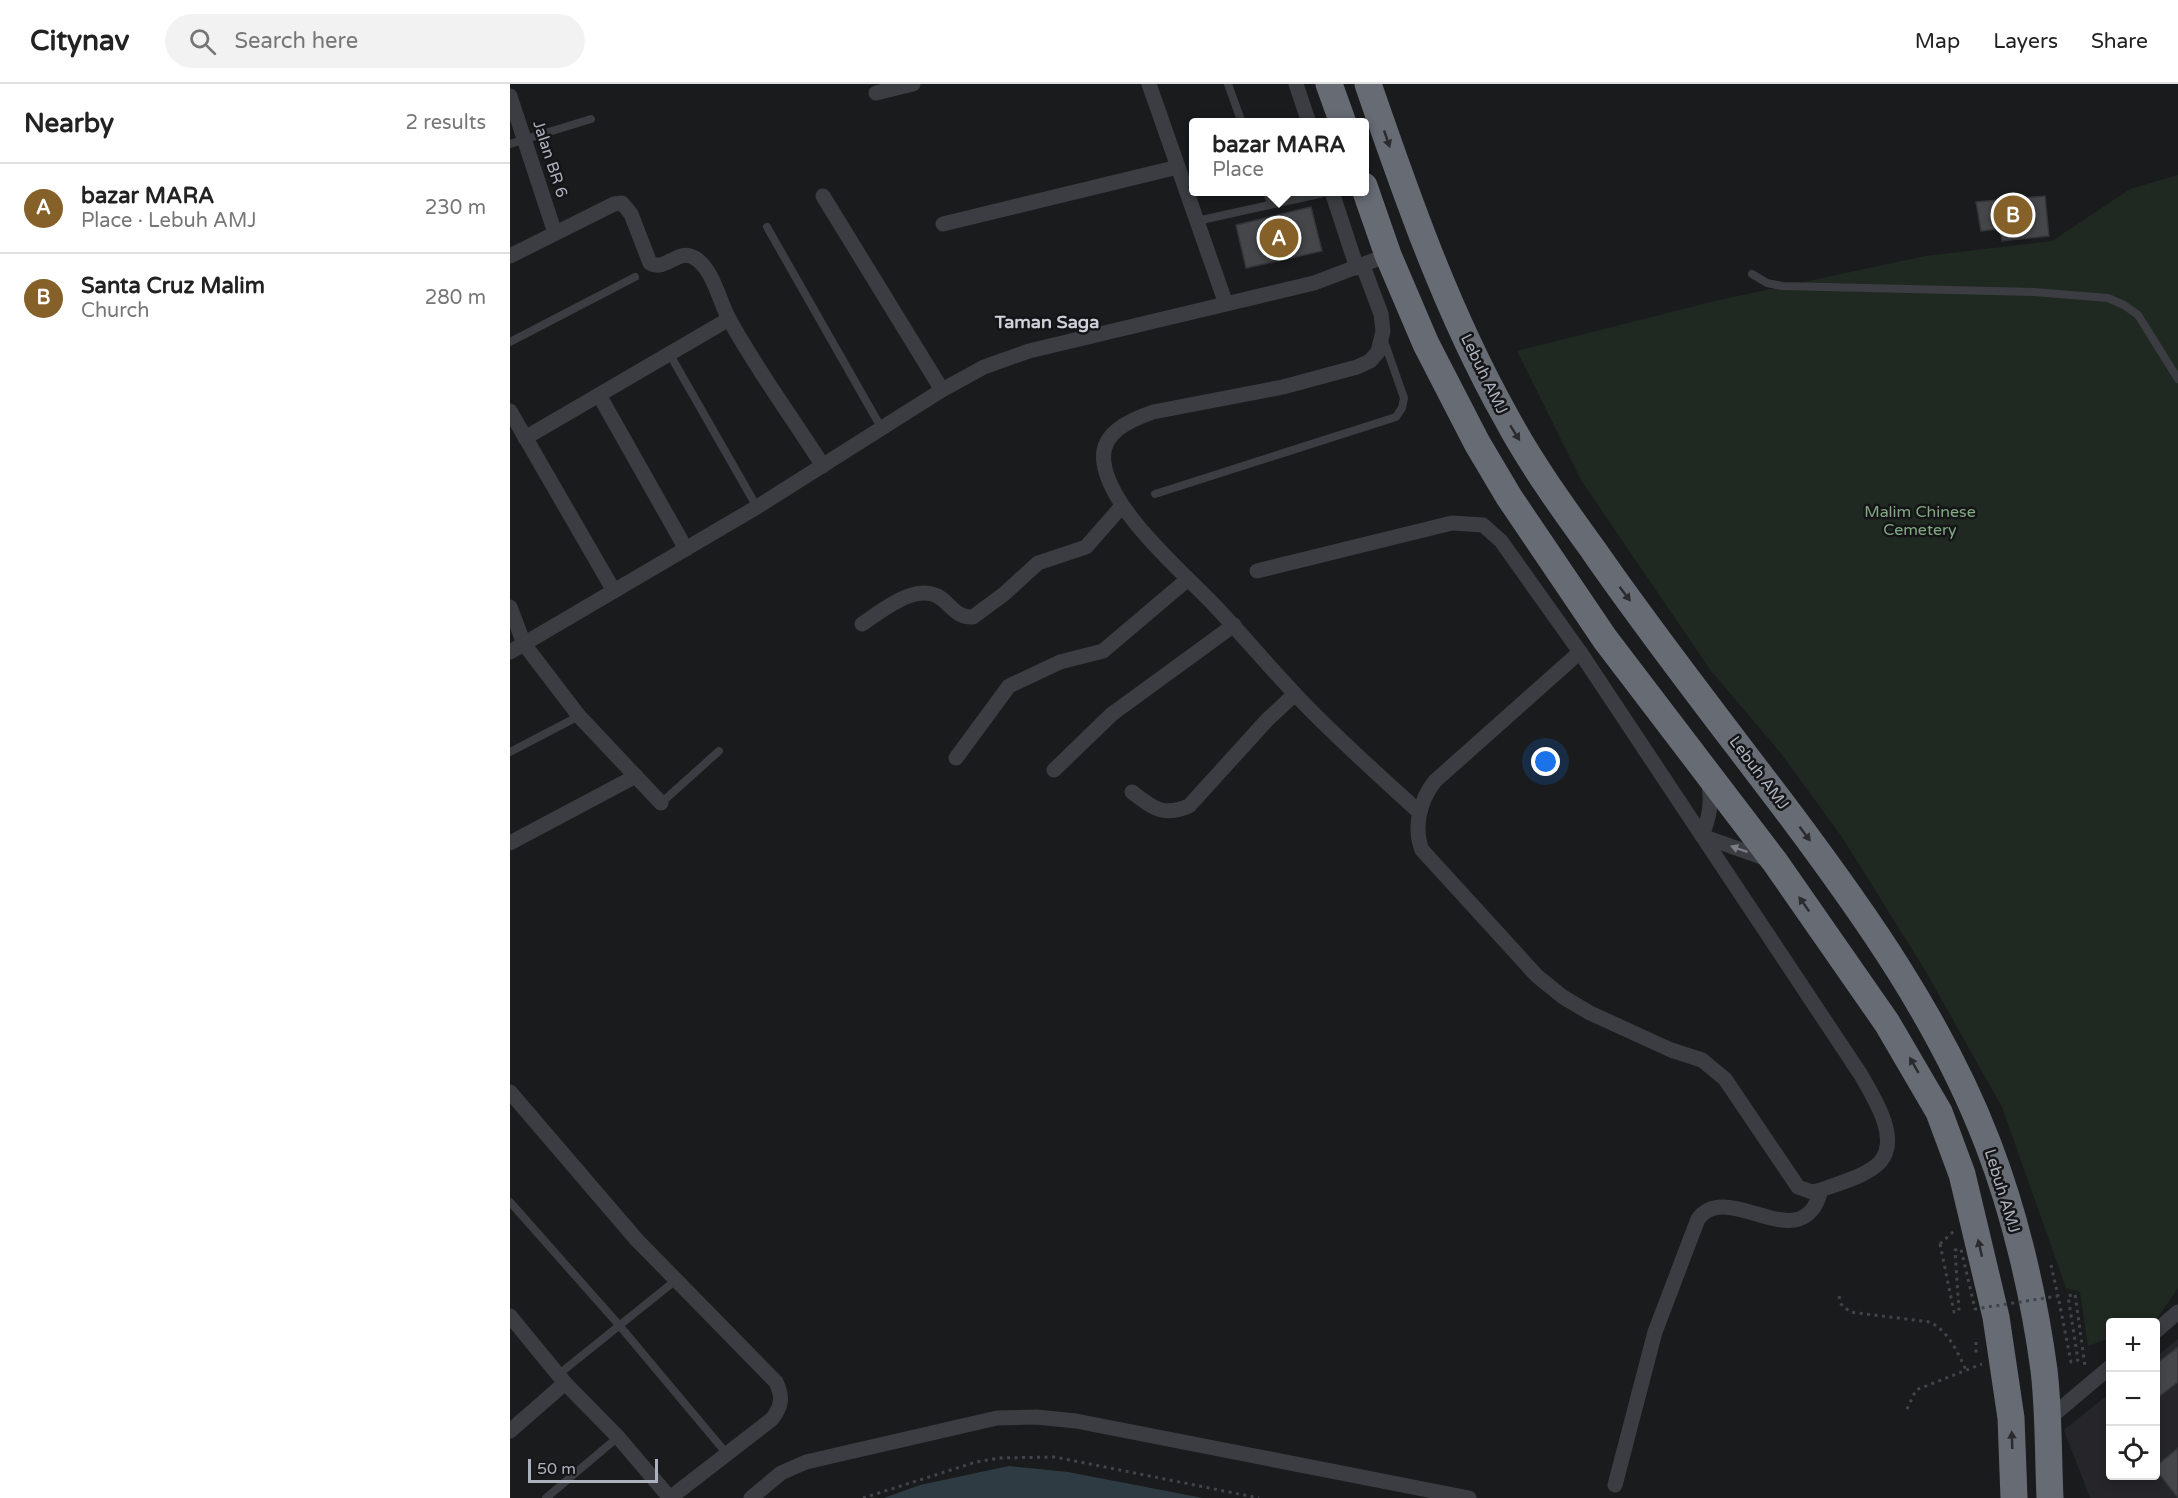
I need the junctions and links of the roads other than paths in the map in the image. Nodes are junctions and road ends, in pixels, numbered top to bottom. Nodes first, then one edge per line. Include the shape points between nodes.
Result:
1 (913, 84) edge
2 (1149, 84) edge
3 (1228, 84) edge
4 (1296, 84) edge
5 (1329, 84) edge
6 (1368, 84) edge
7 (876, 93) dead end
8 (510, 96) edge
9 (1240, 118) edge
10 (1307, 118) edge
11 (1341, 118) edge
12 (591, 119) dead end
13 (517, 142) edge
14 (1178, 168) junction
15 (823, 196) dead end
16 (1268, 196) edge
17 (1310, 196) edge
18 (1332, 196) edge
19 (1368, 196) edge
20 (1271, 204) junction
21 (1197, 221) junction
22 (943, 224) dead end
23 (767, 227) dead end
24 (555, 233) junction
25 (1388, 255) junction
26 (510, 256) edge
27 (1360, 267) junction
28 (1752, 274) dead end
29 (635, 277) dead end
30 (1226, 304) junction
31 (729, 319) junction
32 (1382, 337) junction
33 (510, 342) edge
34 (669, 353) junction
35 (2178, 379) edge
36 (942, 390) junction
37 (598, 395) junction
38 (510, 411) edge
39 (882, 430) junction
40 (525, 438) junction
41 (824, 466) junction
42 (1155, 494) dead end
43 (1122, 506) junction
44 (757, 507) junction
45 (686, 549) junction
46 (1257, 571) dead end
47 (1188, 579) junction
48 (614, 591) junction
49 (510, 606) edge
50 (862, 624) dead end
51 (1234, 626) junction
52 (517, 648) edge
53 (1580, 652) junction
54 (1295, 694) junction
55 (579, 716) junction
56 (719, 751) dead end
57 (510, 752) edge
58 (956, 758) dead end
59 (1704, 768) junction
60 (1054, 770) dead end
61 (636, 776) junction
62 (1131, 792) dead end
63 (661, 803) joint
64 (1419, 812) junction
65 (1702, 837) junction
66 (510, 843) edge
67 (1775, 862) junction
68 (510, 1092) edge
69 (1821, 1190) junction
70 (510, 1202) edge
71 (676, 1280) junction
72 (2178, 1312) edge
73 (512, 1322) edge
74 (619, 1325) junction
75 (2160, 1327) edge
76 (2106, 1370) edge
77 (562, 1378) junction
78 (2046, 1421) junction
79 (510, 1431) edge
80 (618, 1437) junction
81 (726, 1454) junction
82 (1615, 1485) dead end
83 (546, 1498) edge
84 (670, 1498) edge
85 (751, 1498) edge
86 (1469, 1498) edge
87 (2014, 1498) edge
88 (2050, 1498) edge

1 - 7 street
2 - 14 street
3 - 9 lane
4 - 10 street
5 - 11 highway
6 -> 78 highway, Lebuh AMJ via 1415,219 1506,418 1616,583 1867,919 1941,1042 1989,1145 2005,1197 2033,1307 2044,1374
8 - 13 street, Jalan BR 6
12 - 13 lane
13 - 24 street, Jalan BR 6
14 - 21 street
14 - 22 street
15 - 36 street
16 - 20 lane
17 - 20 lane
18 - 27 street
19 - 25 highway, Lebuh AMJ
20 - 21 lane
21 - 30 street
23 - 39 lane
24 - 26 street
24 - 31 street via 622,203 632,214 650,263 662,265 680,257 693,257 712,281
25 - 27 street
25 - 59 highway, Lebuh AMJ via 1436,364 1509,497 1605,639
27 - 30 street via 1314,283
27 - 32 street via 1381,314
28 - 35 lane via 1782,286 2045,292 2108,298 2138,315
29 - 33 lane
30 - 36 street via 1005,357
31 - 34 street
31 - 41 street
32 - 42 lane via 1404,398 1396,417
32 - 43 street via 1370,361 1357,368 1153,412 1124,424 1106,443 1103,461
34 - 37 street
34 - 44 lane
36 - 39 street
37 - 40 street
37 - 45 street
38 - 40 street
39 - 41 street
40 - 48 street
41 - 44 street
43 - 47 street
43 - 50 street via 1086,546 1038,563 973,617 958,615 936,595 921,594 902,600
44 - 45 street
45 - 48 street
46 - 53 street via 1452,523 1483,525 1501,541
47 - 51 street
47 - 58 street via 1103,651 1060,662 1010,686
48 - 52 street
49 - 52 street
51 - 54 street
51 - 60 street via 1112,714
52 - 55 street
53 - 64 street via 1435,782 1424,795
53 - 65 street
54 - 62 street via 1189,806 1164,812
54 - 64 street
55 - 57 lane
55 - 61 street
56 - 63 lane
59 - 65 street via 1711,793
59 - 67 highway, Lebuh AMJ
61 - 63 street
61 - 66 street
64 - 69 street via 1422,850 1537,976 1590,1013 1702,1060 1725,1078 1798,1187 1812,1192
67 -> 65 street
65 - 69 street via 1862,1075 1884,1123 1888,1138 1880,1162
87 -> 67 highway, Lebuh AMJ via 2004,1358 1970,1203 1939,1112 1887,1023
68 - 71 street
69 - 82 street via 1812,1212 1804,1218 1791,1221 1720,1206 1704,1211 1698,1219 1655,1332
70 - 74 lane
71 - 74 lane
71 - 81 street via 776,1382 781,1393 778,1412 772,1419
72 - 75 street
73 - 77 street
74 - 77 lane
74 - 81 lane
76 - 78 street
77 - 79 street
77 - 80 street
78 - 88 highway, Lebuh AMJ
80 - 83 lane
80 - 84 street
81 - 84 street
85 - 86 street via 781,1473 806,1462 1011,1416 1076,1421

